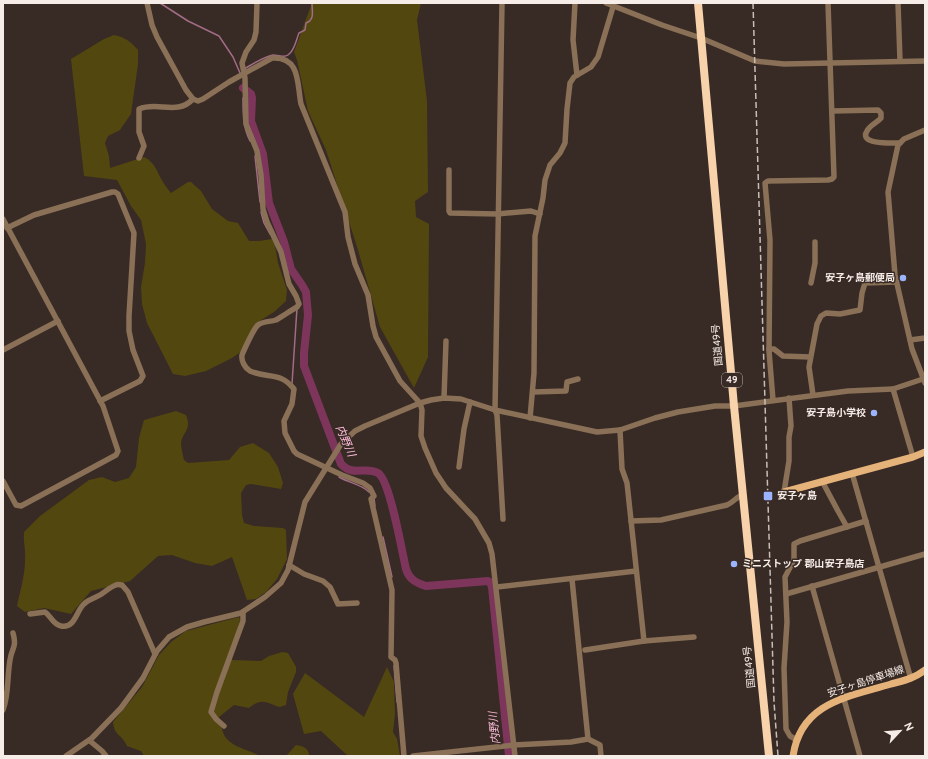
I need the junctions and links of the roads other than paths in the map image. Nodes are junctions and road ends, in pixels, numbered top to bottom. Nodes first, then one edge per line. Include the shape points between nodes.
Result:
1 (147, 3) edge
2 (257, 3) edge
3 (502, 3) edge
4 (575, 3) edge
5 (606, 3) edge
6 (698, 3) edge
7 (828, 3) edge
8 (898, 3) edge
9 (614, 7) junction
10 (701, 38) junction
11 (900, 61) junction
12 (925, 61) edge
13 (830, 63) junction
14 (244, 73) junction
15 (577, 75) junction
16 (193, 99) junction
17 (832, 110) junction
18 (925, 130) edge
19 (900, 143) junction
20 (139, 158) dead end
21 (449, 170) dead end
22 (499, 213) junction
23 (540, 214) junction
24 (3, 219) edge
25 (7, 228) junction
26 (815, 242) dead end
27 (896, 282) junction
28 (811, 283) dead end
29 (58, 321) junction
30 (925, 338) edge
31 (910, 340) junction
32 (446, 342) dead end
33 (769, 349) junction
34 (3, 350) edge
35 (810, 357) junction
36 (578, 379) dead end
37 (924, 381) edge
38 (893, 389) junction
39 (533, 392) junction
40 (813, 395) junction
41 (444, 398) junction
42 (789, 398) junction
43 (772, 400) junction
44 (100, 401) junction
45 (470, 402) junction
46 (420, 403) junction
47 (734, 406) junction
48 (495, 410) junction
49 (530, 418) junction
50 (620, 430) junction
51 (925, 452) edge
52 (913, 457) junction
53 (325, 467) junction
54 (459, 467) dead end
55 (852, 473) junction
56 (3, 480) edge
57 (822, 481) junction
58 (784, 492) joint
59 (743, 495) junction
60 (503, 519) dead end
61 (866, 521) junction
62 (631, 522) junction
63 (847, 527) junction
64 (925, 554) edge
65 (289, 565) junction
66 (879, 567) junction
67 (636, 571) junction
68 (572, 579) junction
69 (812, 586) junction
70 (497, 587) junction
71 (786, 594) junction
72 (357, 603) dead end
73 (243, 612) junction
74 (30, 614) dead end
75 (13, 632) dead end
76 (694, 637) dead end
77 (644, 640) junction
78 (585, 650) dead end
79 (155, 654) junction
80 (925, 670) edge
81 (911, 679) junction
82 (844, 699) junction
83 (3, 710) edge
84 (224, 726) dead end
85 (588, 739) junction
86 (797, 740) junction
87 (90, 741) junction
88 (514, 745) junction
89 (66, 756) edge
90 (106, 756) edge
91 (404, 756) edge
92 (413, 756) edge
93 (515, 756) edge
94 (601, 756) edge
95 (769, 756) edge
96 (793, 756) edge
97 (860, 756) edge

1 - 16 street via 157,37
2 - 14 street via 256,32 242,63
3 - 22 street
4 - 15 street via 574,40
5 - 9 street
6 - 10 highway, 国道49号 / 49
7 - 13 street
8 - 11 street
9 - 10 street
9 - 15 street via 598,57 591,67
10 - 13 street via 755,61 784,64
10 - 47 highway, 国道49号 / 49
11 - 12 street
11 - 13 street
13 - 17 street
14 - 16 street via 203,99
14 - 46 street via 276,58 286,60 292,65 299,86 301,104 345,212 348,237 355,264 367,291 376,337 400,380
14 - 53 street via 246,124 257,151 265,217 281,252 290,286 299,304 278,319 256,327 242,356 249,370 280,377 294,388 292,404 284,421 285,433 297,454
15 - 23 street via 569,87 565,143 546,173
16 - 20 street via 182,107 149,106 139,109 139,132 144,146
17 - 19 street via 878,110 881,118 867,130 867,138 885,143
17 - 33 street via 833,178 768,181 765,184 770,240
18 - 19 street
19 - 27 street via 888,192
21 - 22 street via 450,213
22 - 23 street via 531,211
22 - 48 street
23 - 39 street via 535,236
24 - 25 street
25 - 29 street
25 - 44 street via 34,215 112,192 119,196 134,233 129,331 143,376 140,382
26 - 28 street via 815,263
27 - 31 street
27 - 35 street via 864,284 860,310 822,315 817,324 814,348
29 - 34 street
29 - 44 street
30 - 31 street
31 - 37 street
32 - 41 street
33 - 35 street via 783,356
33 - 43 street
35 - 40 street
36 - 39 street via 567,382 566,391
37 - 38 street
38 - 40 street
38 - 52 street
39 - 49 street
40 - 42 street
41 - 45 street
41 - 46 street
42 - 43 street
42 - 58 street via 791,426
43 - 47 street
44 - 56 street via 118,450 116,455 21,506 16,505
45 - 48 street
45 - 54 street
46 - 53 street via 355,431 341,444
46 - 70 street via 421,436 425,448 441,482 475,519 489,543
47 - 50 street via 678,412
47 - 59 highway, 国道49号 / 49
48 - 49 street
48 - 60 street
49 - 50 street via 597,432
50 - 62 street via 622,469 627,483
51 - 52 main road
52 - 55 main road
53 - 65 street via 303,506
53 - 91 street via 363,483 370,488 374,496 371,499 392,590 391,657 396,661
55 - 57 main road
55 - 61 street
57 - 58 main road
57 - 63 street
59 - 62 street via 727,505 661,520
59 - 95 highway, 国道49号 / 49
61 - 63 street
61 - 66 street
62 - 67 street
63 - 71 street via 794,544 794,560 785,577
64 - 66 street
65 - 72 street via 304,574 323,580 330,587 338,604
65 - 73 street via 281,583
66 - 69 street
66 - 81 street
67 - 68 street
67 - 77 street
68 - 70 street
68 - 85 street
69 - 71 street
69 - 82 street
70 - 88 street
71 - 86 street via 786,729 790,736
73 - 79 street via 187,628 169,637
73 - 84 street via 243,621 211,712
74 - 79 street via 45,612 54,623 66,626 74,621 81,606 87,601 116,585 122,585 127,590
75 - 83 street via 15,648 10,658
76 - 77 street
77 - 78 street
79 - 87 street via 136,688
80 - 81 main road, 安子ヶ島停車場線
81 - 82 main road, 安子ヶ島停車場線
82 - 86 main road, 安子ヶ島停車場線 via 830,703 814,714
82 - 97 street
85 - 88 street
85 - 94 street via 600,745
86 - 96 main road, 安子ヶ島停車場線
87 - 89 street
87 - 90 street
88 - 92 street
88 - 93 street

